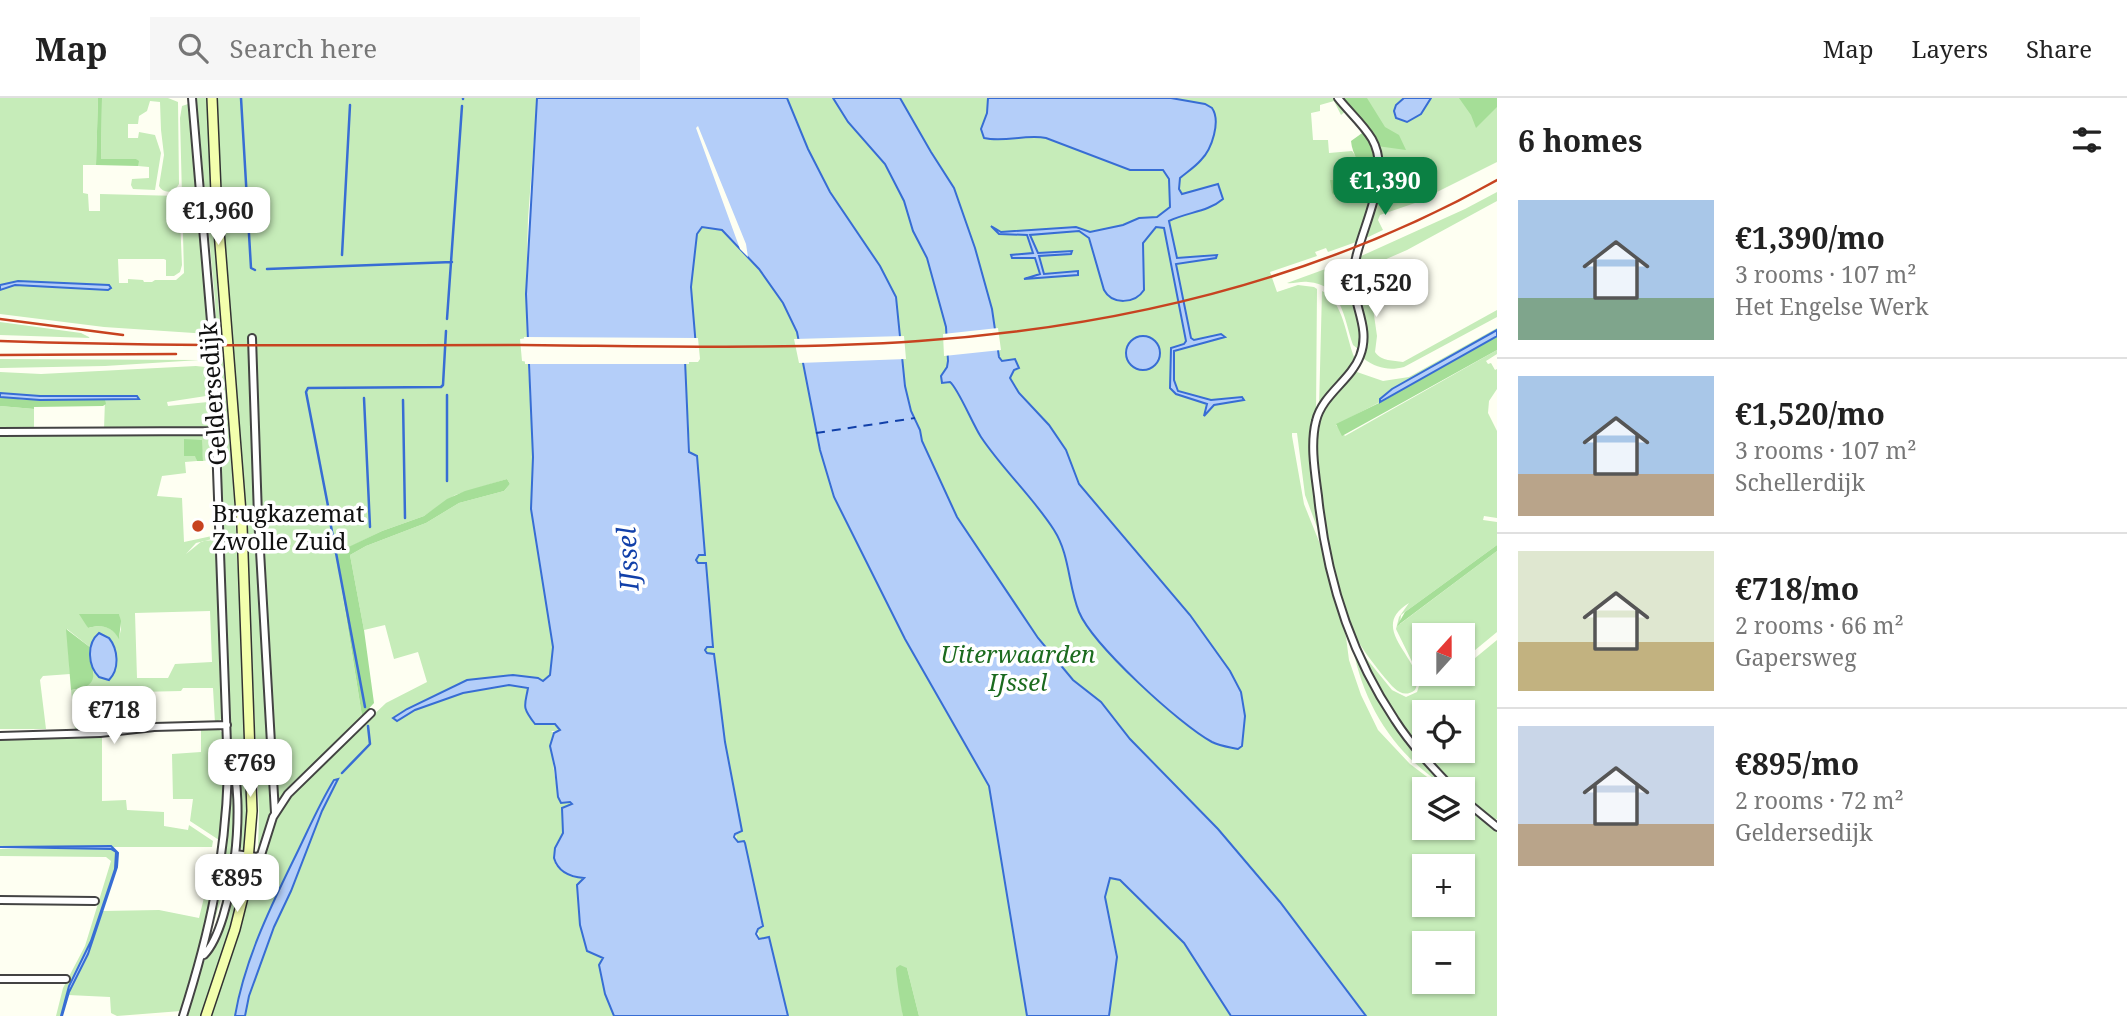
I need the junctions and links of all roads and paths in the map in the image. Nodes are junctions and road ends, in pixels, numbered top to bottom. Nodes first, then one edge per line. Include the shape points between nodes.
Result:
1 (192, 98) edge
2 (212, 98) edge
3 (1338, 98) edge
4 (253, 338) dead end
5 (216, 431) junction
6 (0, 432) edge
7 (371, 713) dead end
8 (227, 724) junction
9 (0, 736) edge
10 (228, 751) junction
11 (1441, 777) edge
12 (1475, 809) edge
13 (275, 813) junction
14 (1497, 827) edge
15 (235, 854) junction
16 (250, 856) junction
17 (0, 900) edge
18 (95, 901) dead end
19 (201, 958) junction
20 (0, 979) edge
21 (66, 979) dead end
22 (183, 1016) edge
23 (206, 1016) edge

1 - 5 street, Geldersedijk
2 - 16 main road, Geldersedijk via 242,526
3 - 11 street via 1369,134 1378,170 1373,210 1353,285 1364,344 1356,365 1315,422 1315,472 1326,552 1346,622 1368,673 1394,719
4 - 13 street, Geldersedijk
5 - 6 street, Geldersedijk
5 - 8 street, Geldersedijk
7 - 13 street, Geldersedijk via 288,794
8 - 9 street
8 - 10 street, Geldersedijk
10 - 15 street, Geldersedijk via 237,801
10 - 19 street, Geldersedijk via 222,858
12 - 14 street
13 - 16 street, Geldersedijk via 263,852
15 - 16 street
15 - 19 street, Geldersedijk via 222,915 211,946
16 - 23 main road, Geldersedijk via 235,929
17 - 18 street
19 - 22 street, Geldersedijk
20 - 21 street

